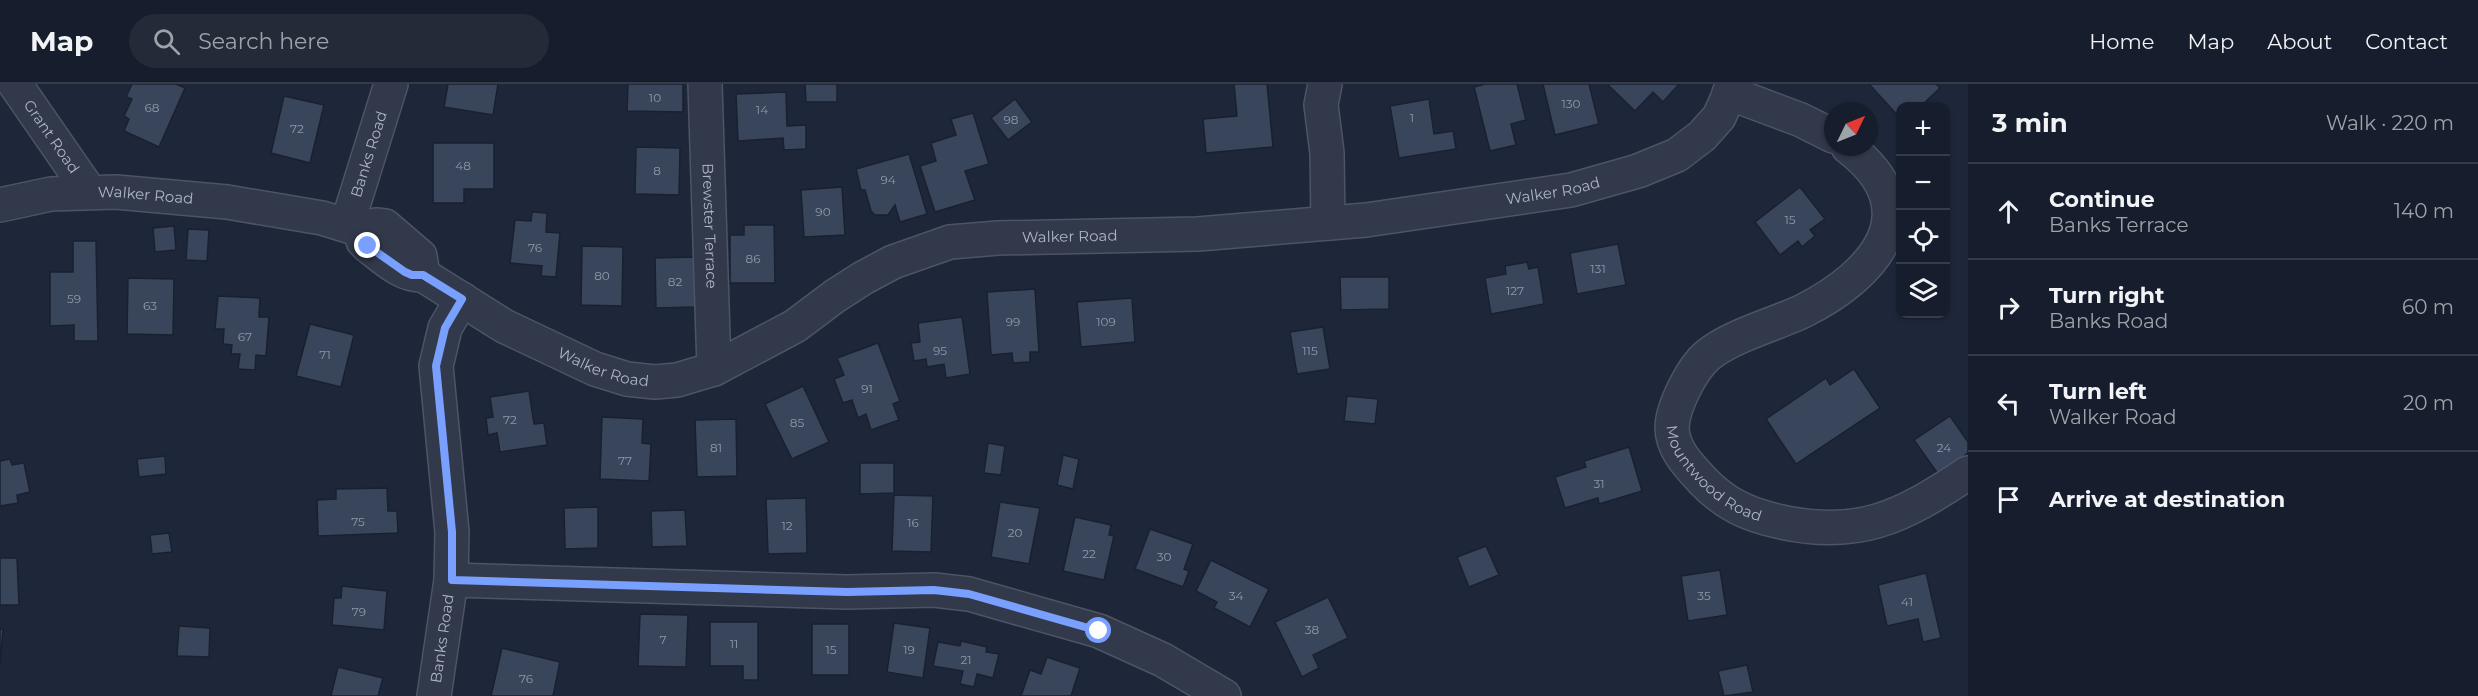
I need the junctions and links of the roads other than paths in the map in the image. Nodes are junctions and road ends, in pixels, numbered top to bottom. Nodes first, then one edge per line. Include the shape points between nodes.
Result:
1 (15, 84) edge
2 (391, 84) edge
3 (705, 84) edge
4 (1325, 84) edge
5 (1731, 88) edge
6 (1824, 132) edge
7 (1857, 156) edge
8 (89, 191) junction
9 (0, 205) edge
10 (1328, 223) junction
11 (354, 227) junction
12 (462, 299) junction
13 (714, 369) junction
14 (1968, 473) edge
15 (452, 580) junction
16 (434, 696) edge
17 (1224, 696) edge

1 - 8 street, Grant Road
2 - 11 street, Banks Road
3 - 13 street, Brewster Terrace
4 - 10 street via 1321,105 1327,153
5 - 6 street
5 - 10 street, Walker Road via 1719,117 1702,136 1677,155 1638,171 1516,199
7 - 14 street, Mountwood Road via 1884,187 1891,208 1889,229 1881,248 1828,297 1708,355 1690,377 1678,403 1672,427 1677,450 1708,487 1734,507 1750,515 1827,529 1878,521 1906,510
8 - 9 street, Walker Road
8 - 11 street, Walker Road via 226,202
10 - 13 street, Walker Road via 1198,234 950,242 893,262 863,278 795,327
11 - 12 street, Walker Road via 379,255
12 - 13 street, Walker Road via 504,326 595,369 627,379 677,380
12 - 15 street, Banks Road via 445,328 436,366 452,532
15 - 16 street, Banks Road
15 - 17 street via 847,592 934,590 969,594 1099,631 1163,660

